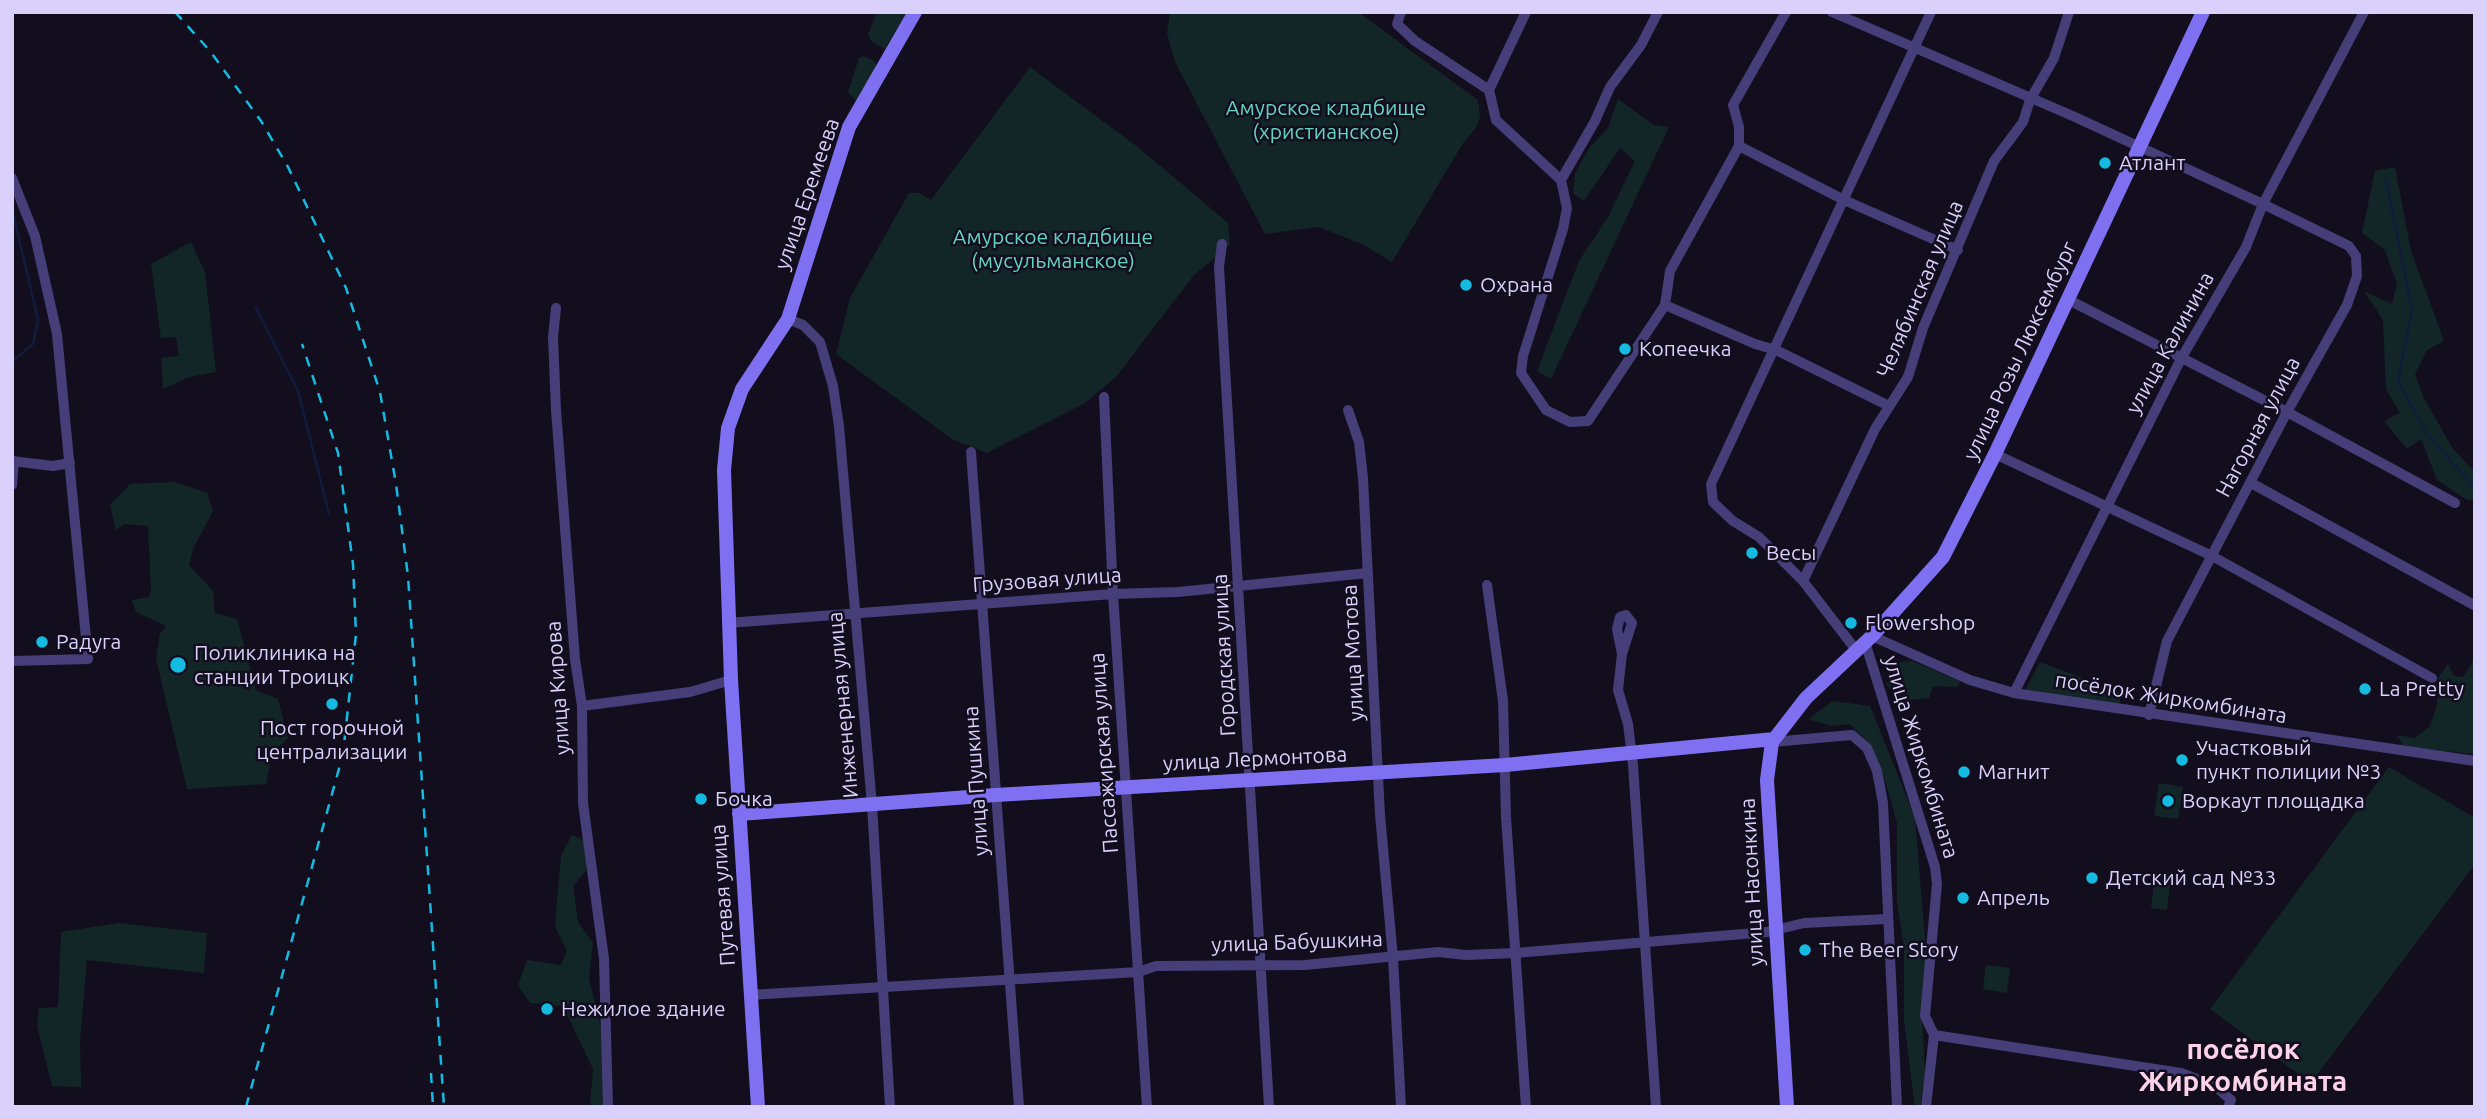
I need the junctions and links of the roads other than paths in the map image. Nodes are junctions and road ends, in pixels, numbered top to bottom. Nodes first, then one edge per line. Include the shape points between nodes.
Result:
1 (915, 12) edge
2 (1401, 12) edge
3 (1526, 12) edge
4 (1658, 12) edge
5 (1786, 12) edge
6 (1832, 12) edge
7 (1931, 12) edge
8 (2069, 12) edge
9 (2364, 12) edge
10 (2198, 14) edge
11 (1916, 50) junction
12 (1489, 90) junction
13 (2030, 100) junction
14 (1738, 146) junction
15 (2139, 148) junction
16 (12, 178) edge
17 (1561, 180) junction
18 (1844, 200) junction
19 (2263, 204) junction
20 (1222, 243) dead end
21 (1958, 250) junction
22 (2067, 299) junction
23 (1665, 305) junction
24 (556, 308) dead end
25 (788, 319) junction
26 (1776, 349) junction
27 (2182, 357) junction
28 (1104, 397) dead end
29 (1889, 406) junction
30 (1348, 410) dead end
31 (2287, 412) junction
32 (971, 452) dead end
33 (1995, 454) junction
34 (13, 461) edge
35 (70, 463) junction
36 (2252, 483) junction
37 (12, 485) edge
38 (2455, 503) dead end
39 (2106, 505) junction
40 (2212, 556) junction
41 (1368, 573) junction
42 (1803, 581) junction
43 (1487, 585) dead end
44 (1240, 586) junction
45 (1113, 594) junction
46 (982, 604) junction
47 (2474, 605) edge
48 (855, 614) junction
49 (728, 623) junction
50 (1865, 642) junction
51 (1622, 654) dead end
52 (12, 661) edge
53 (1829, 676) joint
54 (2432, 678) dead end
55 (731, 680) junction
56 (2014, 693) junction
57 (583, 706) junction
58 (2149, 715) junction
59 (1773, 741) junction
60 (1632, 755) junction
61 (2475, 761) edge
62 (1505, 765) junction
63 (1379, 773) junction
64 (1251, 779) junction
65 (1125, 788) junction
66 (996, 794) junction
67 (872, 804) junction
68 (738, 814) junction
69 (1887, 919) junction
70 (1776, 928) junction
71 (1645, 942) junction
72 (1515, 953) junction
73 (1393, 958) junction
74 (1261, 964) junction
75 (1138, 972) junction
76 (1009, 981) junction
77 (883, 986) junction
78 (750, 995) junction
79 (1934, 1035) junction
80 (2230, 1103) edge
81 (608, 1107) edge
82 (758, 1107) edge
83 (890, 1107) edge
84 (1019, 1107) edge
85 (1147, 1107) edge
86 (1269, 1107) edge
87 (1401, 1107) edge
88 (1526, 1107) edge
89 (1656, 1107) edge
90 (1787, 1107) edge
91 (1897, 1107) edge
92 (1926, 1107) edge

1 - 25 street, улица Еремеева via 849,127
2 - 12 street via 1397,24 1415,41
3 - 12 street
4 - 17 street
5 - 14 street via 1733,105
6 - 11 street, Нагорная улица
7 - 11 street
8 - 13 street, Челябинская улица via 2054,58
9 - 19 street, улица Калинина
10 - 15 street, улица Розы Люксембург
11 - 13 street, Нагорная улица
11 - 18 street
12 - 17 street via 1496,120
13 - 15 street, Нагорная улица
13 - 21 street, Челябинская улица via 2022,122 1994,161
14 - 18 street
14 - 23 street via 1670,271
15 - 19 street, Нагорная улица
15 - 22 street, улица Розы Люксембург
16 - 35 street via 51,297
17 - 23 street via 1567,208 1563,229 1521,373 1546,410 1570,422 1588,421
18 - 21 street
18 - 26 street
19 - 27 street, улица Калинина via 2246,247
19 - 31 street, Нагорная улица via 2349,246 2358,264 2347,306
20 - 44 street, Городская улица via 1219,267
21 - 29 street, Челябинская улица via 1923,328 1908,377
22 - 27 street
22 - 33 street, улица Розы Люксембург
23 - 26 street
24 - 57 street, улица Кирова via 556,410 575,659
25 - 48 street, Инженерная улица via 803,325 820,342 833,386
25 - 49 street, Путевая улица via 741,389 728,428 724,470
26 - 29 street
26 - 42 street via 1710,484 1713,502 1756,534
27 - 31 street
27 - 39 street, улица Калинина
28 - 45 street, Пассажирская улица
29 - 42 street, Челябинская улица
30 - 41 street, улица Мотова via 1362,466
31 - 36 street, Нагорная улица
31 - 38 street
32 - 46 street, улица Пушкина
33 - 39 street
33 - 50 street, улица Розы Люксембург via 1942,557
34 - 35 street via 53,466
34 - 37 street
35 - 52 street via 88,659
36 - 40 street, Нагорная улица
36 - 47 street
39 - 40 street
39 - 56 street, улица Калинина
40 - 54 street
40 - 58 street, Нагорная улица via 2167,641
41 - 44 street, Грузовая улица
41 - 63 street, улица Мотова
42 - 50 street
43 - 62 street via 1503,701
44 - 45 street, Грузовая улица
44 - 64 street, Городская улица
45 - 46 street, Грузовая улица
45 - 65 street, Пассажирская улица
46 - 48 street, Грузовая улица
46 - 66 street, улица Пушкина
48 - 49 street, Грузовая улица
48 - 67 street, Инженерная улица
49 - 55 street, Путевая улица
50 - 53 street, улица Розы Люксембург
50 - 56 street, посёлок Жиркомбината
50 - 79 street, улица Жиркомбината via 1936,867 1925,1016
51 - 60 street via 1618,690
53 - 59 street, улица Насонкина via 1792,713
55 - 57 street via 690,692
55 - 68 street, Путевая улица
56 - 58 street, посёлок Жиркомбината
57 - 81 street, улица Кирова via 582,784 601,923
58 - 61 street, посёлок Жиркомбината
59 - 60 street, улица Лермонтова
59 - 69 street via 1843,733 1867,748 1883,803
59 - 70 street, улица Насонкина via 1767,780
60 - 62 street, улица Лермонтова
60 - 71 street
62 - 63 street, улица Лермонтова
62 - 72 street
63 - 64 street, улица Лермонтова
63 - 73 street, улица Мотова
64 - 65 street, улица Лермонтова
64 - 74 street, Городская улица
65 - 66 street, улица Лермонтова
65 - 75 street, Пассажирская улица
66 - 67 street, улица Лермонтова
66 - 76 street, улица Пушкина
67 - 68 street, улица Лермонтова
67 - 77 street, Инженерная улица
68 - 78 street, Путевая улица
69 - 70 street, улица Бабушкина
69 - 91 street
70 - 71 street, улица Бабушкина
70 - 90 street, улица Насонкина
71 - 72 street, улица Бабушкина
71 - 89 street
72 - 73 street, улица Бабушкина via 1438,952
72 - 88 street
73 - 74 street, улица Бабушкина
73 - 87 street, улица Мотова
74 - 75 street, улица Бабушкина via 1156,966
74 - 86 street, Городская улица
75 - 76 street, улица Бабушкина
75 - 85 street, Пассажирская улица
76 - 77 street, улица Бабушкина
76 - 84 street, улица Пушкина
77 - 78 street, улица Бабушкина
77 - 83 street, Инженерная улица
78 - 82 street, Путевая улица
79 - 80 street via 2181,1073 2215,1086
79 - 92 street, улица Жиркомбината

